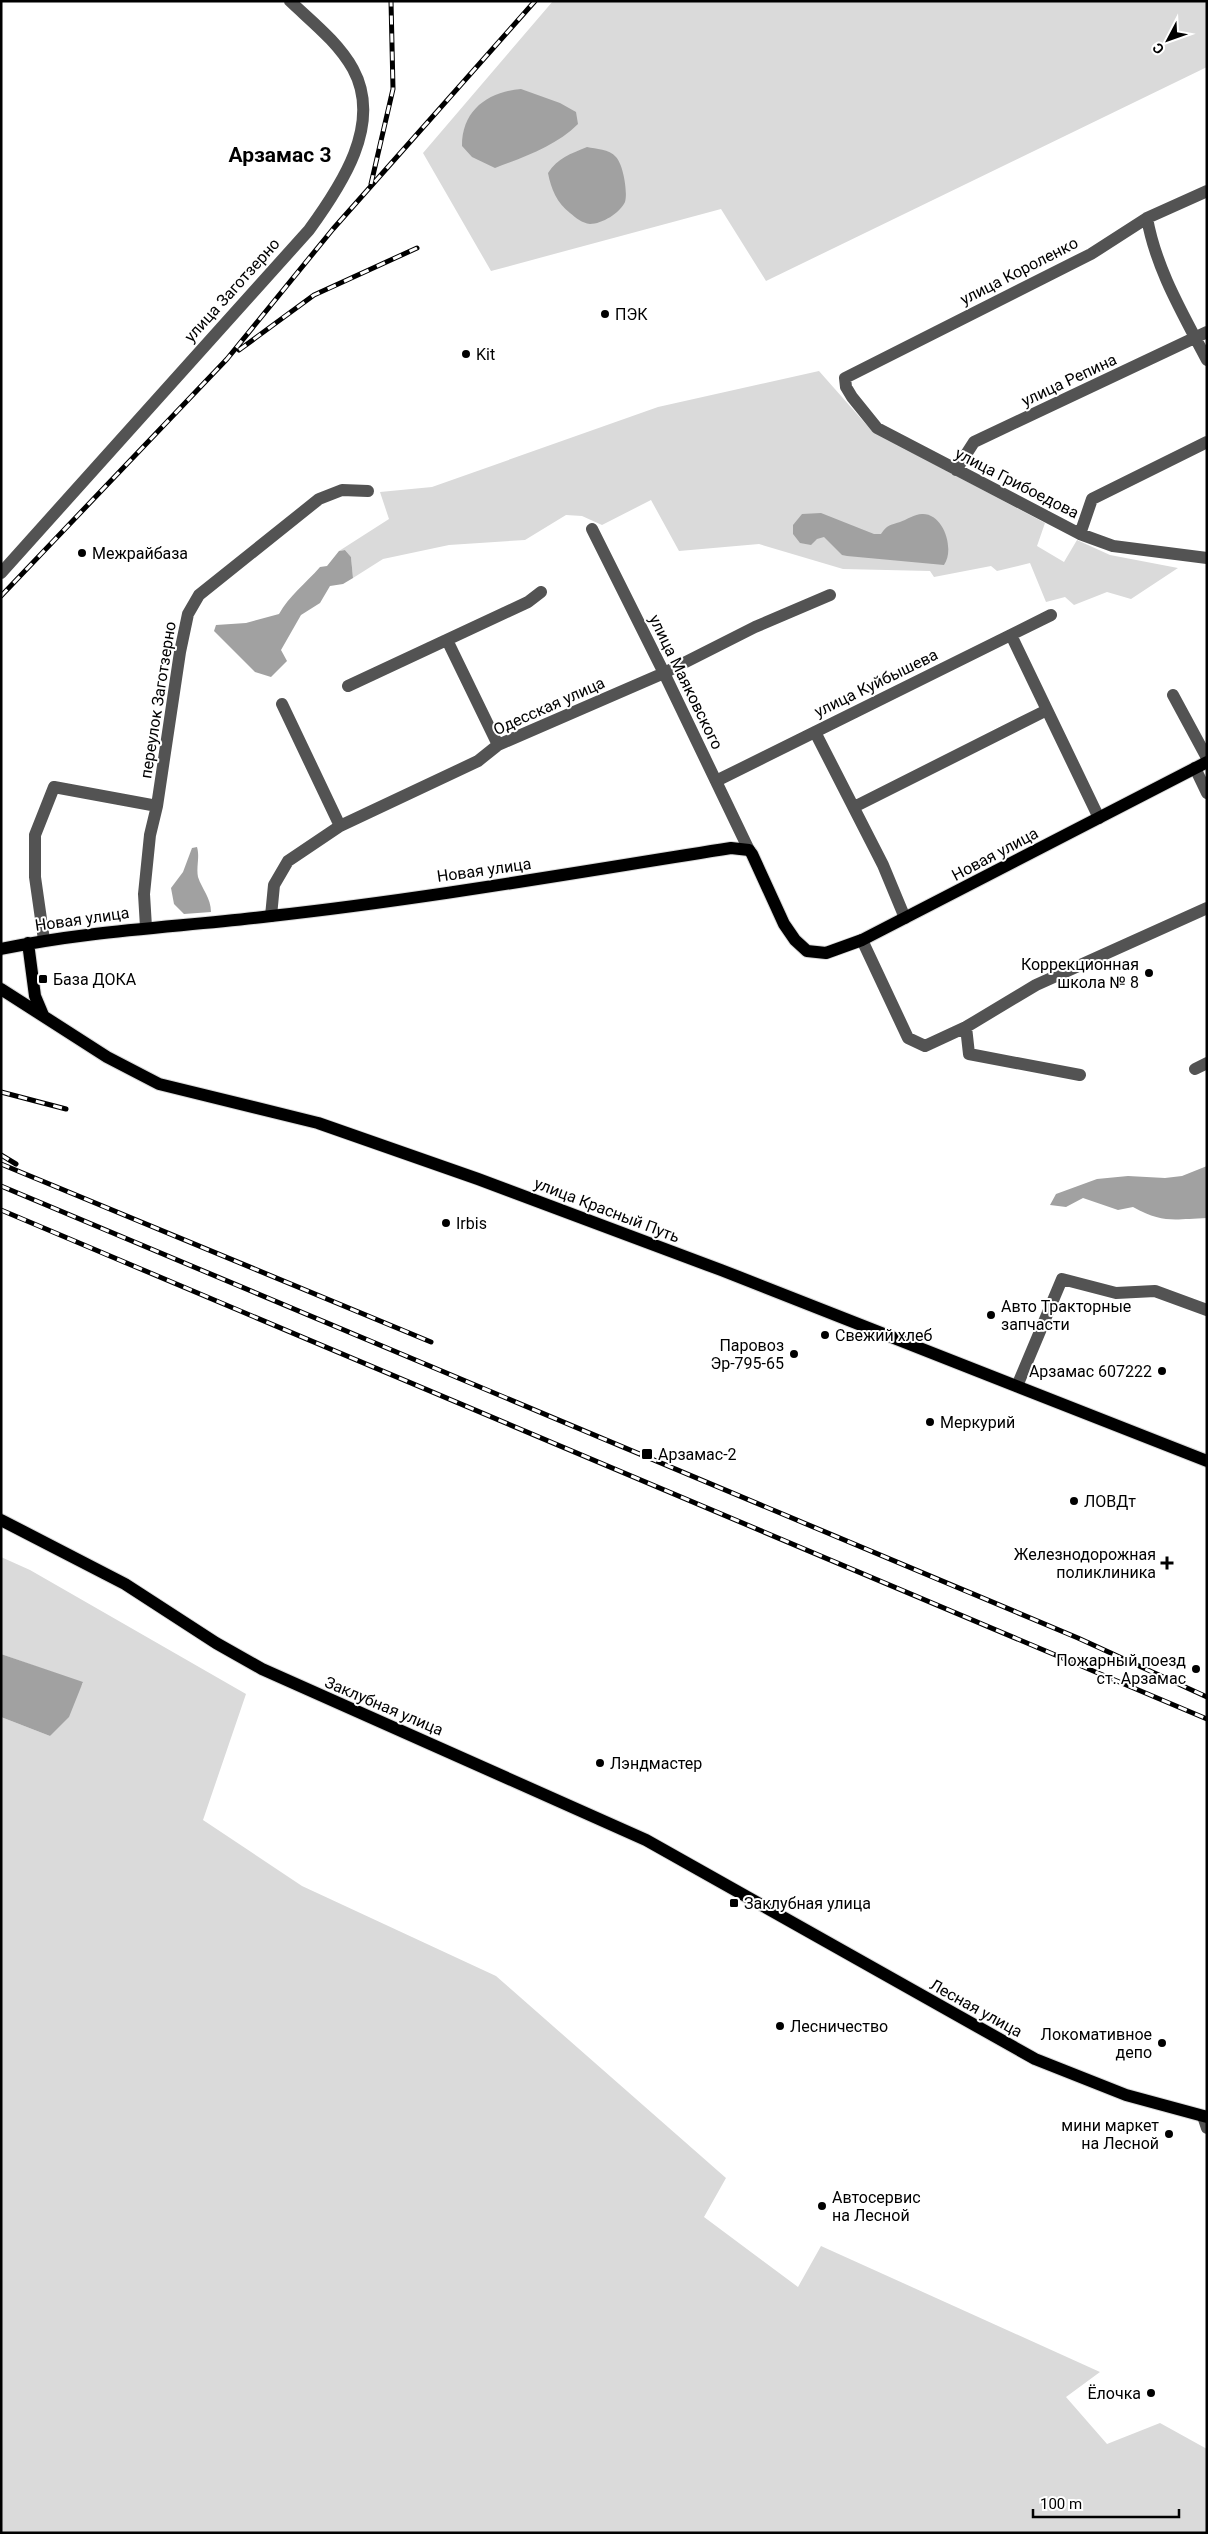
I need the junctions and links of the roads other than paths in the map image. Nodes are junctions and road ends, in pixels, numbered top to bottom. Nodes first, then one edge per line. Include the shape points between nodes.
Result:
1 (290, 1) edge
2 (1207, 190) edge
3 (1147, 218) junction
4 (1201, 335) edge
5 (1207, 360) edge
6 (845, 378) joint
7 (1207, 442) edge
8 (956, 470) junction
9 (368, 491) dead end
10 (592, 529) dead end
11 (1080, 534) junction
12 (1207, 558) edge
13 (1, 573) edge
14 (541, 592) dead end
15 (830, 595) dead end
16 (1051, 615) dead end
17 (1010, 635) junction
18 (447, 640) junction
19 (664, 673) junction
20 (348, 686) dead end
21 (1173, 695) dead end
22 (282, 704) dead end
23 (1047, 710) junction
24 (815, 732) junction
25 (498, 745) junction
26 (1207, 758) edge
27 (1207, 762) edge
28 (1195, 768) junction
29 (716, 781) junction
30 (1207, 792) edge
31 (157, 806) junction
32 (854, 807) junction
33 (1099, 818) junction
34 (340, 826) junction
35 (749, 850) junction
36 (1207, 908) edge
37 (271, 916) junction
38 (905, 918) junction
39 (146, 927) junction
40 (44, 940) junction
41 (862, 940) junction
42 (28, 943) junction
43 (4, 951) edge
44 (1, 979) edge
45 (4, 990) edge
46 (43, 1015) junction
47 (966, 1026) junction
48 (1080, 1075) dead end
49 (1207, 1310) edge
50 (1017, 1386) junction
51 (1207, 1460) edge
52 (1, 1520) edge
53 (867, 1965) joint
54 (1206, 2121) edge

1 - 13 street, улица Заготзерно via 334,43 353,70 363,101 363,125 344,177 309,230
2 - 3 street, улица Короленко
3 - 4 street via 1159,264
3 - 6 street, улица Короленко via 1091,254
4 - 5 street
4 - 8 street, улица Репина via 974,442
6 - 8 street, улица Грибоедова via 852,397 877,428
7 - 11 street via 1092,498
8 - 11 street, улица Грибоедова
9 - 31 street, переулок Заготзерно via 342,490 319,499 199,595 188,614 180,652
10 - 19 street, улица Маяковского
11 - 12 street, улица Грибоедова via 1113,546
14 - 18 street via 528,602
15 - 19 street, Одесская улица
16 - 17 street, улица Куйбышева
17 - 23 street
17 - 24 street, улица Куйбышева
18 - 20 street
18 - 25 street
19 - 25 street, Одесская улица
19 - 29 street, улица Маяковского
21 - 26 street
22 - 34 street
23 - 32 street
23 - 33 street
24 - 29 street, улица Куйбышева
24 - 32 street
25 - 34 street, Одесская улица via 478,761
27 - 28 main road, Новая улица
28 - 30 street
28 - 33 main road, Новая улица
29 - 35 street, улица Маяковского
31 - 39 street, переулок Заготзерно via 150,835 144,894
31 - 40 street via 54,787 35,835 35,877
32 - 38 street via 883,864
33 - 38 main road, Новая улица
34 - 37 street, Одесская улица via 288,861 274,885
35 - 37 main road, Новая улица via 731,848
35 - 41 main road, Новая улица via 760,867 784,924 807,951 826,953
36 - 47 street via 1036,985
37 - 39 main road, Новая улица
38 - 41 main road, Новая улица
39 - 40 main road, Новая улица
40 - 42 main road, Новая улица
41 - 47 street via 908,1038 925,1046
42 - 43 main road, Новая улица
42 - 46 main road via 35,996
44 - 45 main road
45 - 46 main road, улица Красный Путь
46 - 50 main road, улица Красный Путь via 106,1058 159,1084 318,1123 384,1145 721,1270
47 - 48 street via 969,1054
49 - 50 street via 1155,1291 1116,1293 1062,1279
50 - 51 main road, улица Красный Путь
52 - 53 main road, Заклубная улица via 125,1584 262,1669 646,1840
53 - 54 main road, Лесная улица via 1035,2059

